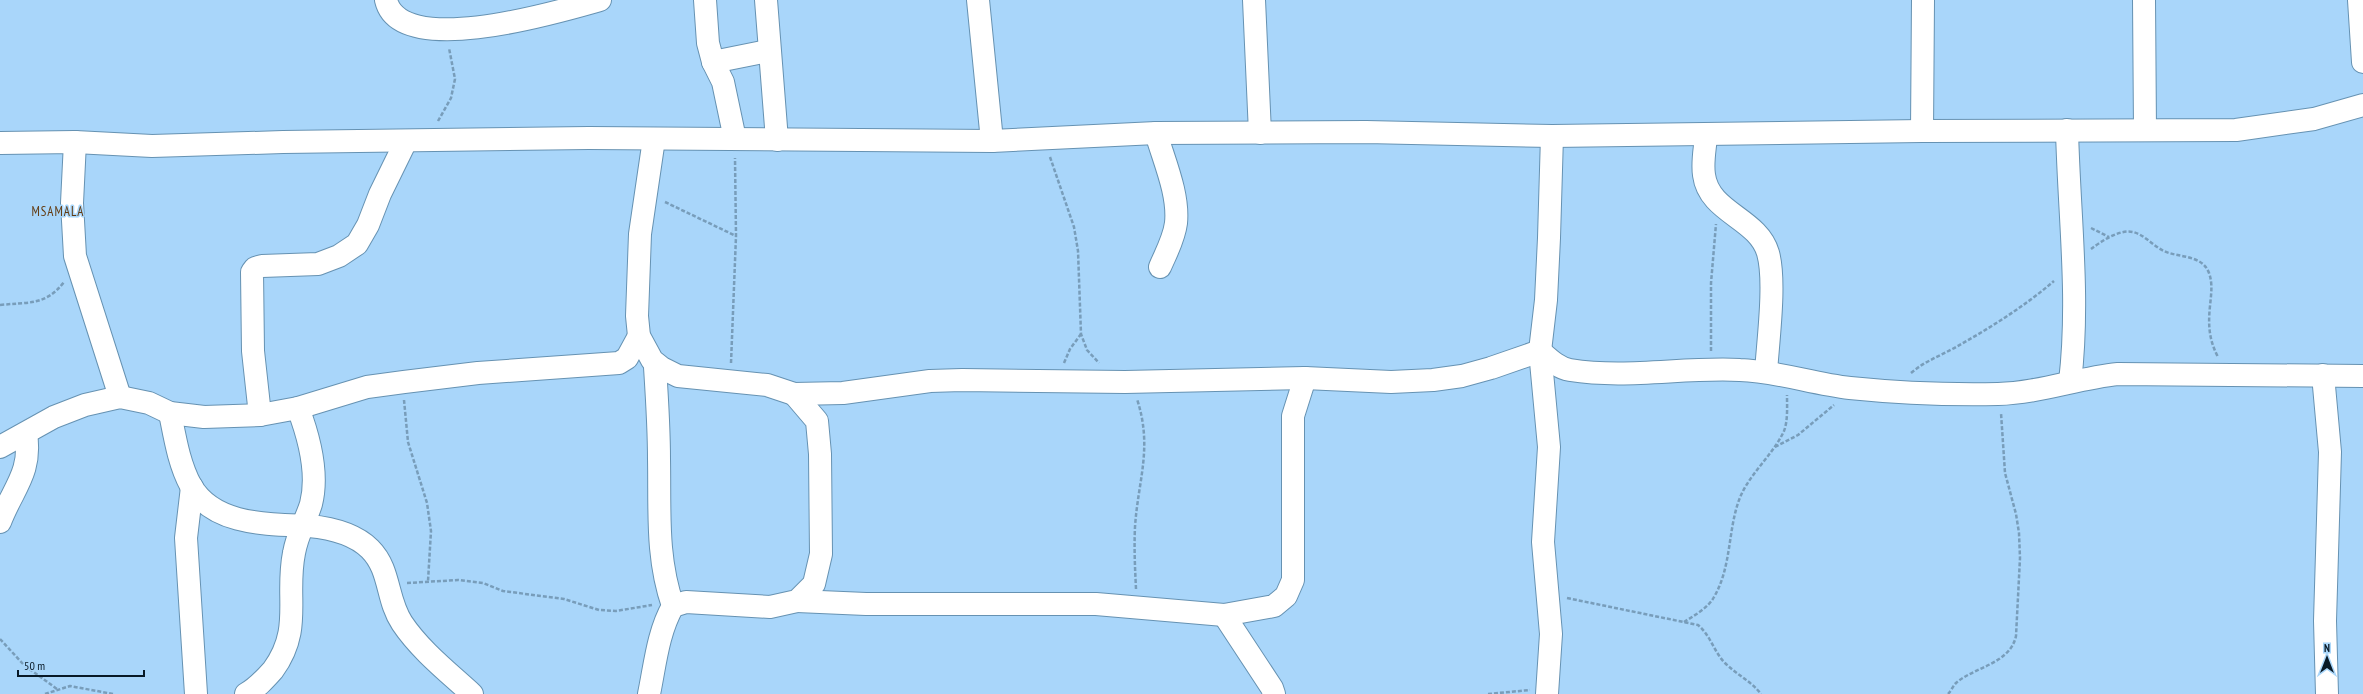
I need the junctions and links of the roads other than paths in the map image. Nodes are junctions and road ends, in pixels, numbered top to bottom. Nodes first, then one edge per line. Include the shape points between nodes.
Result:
1 (386, 0) edge
2 (600, 0) edge
3 (705, 0) edge
4 (766, 0) edge
5 (978, 0) edge
6 (1254, 0) edge
7 (1923, 0) edge
8 (2144, 0) edge
9 (2359, 0) edge
10 (768, 51) junction
11 (713, 62) junction
12 (2363, 62) edge
13 (2363, 105) edge
14 (2067, 130) junction
15 (2144, 130) junction
16 (1922, 131) junction
17 (1156, 133) junction
18 (1260, 133) junction
19 (1552, 136) junction
20 (1706, 136) junction
21 (654, 139) junction
22 (735, 139) junction
23 (777, 140) junction
24 (414, 141) junction
25 (992, 141) junction
26 (75, 142) junction
27 (0, 143) edge
28 (1160, 267) dead end
29 (639, 336) junction
30 (1540, 351) junction
31 (619, 363) junction
32 (659, 367) junction
33 (1776, 374) junction
34 (2323, 375) junction
35 (2363, 376) edge
36 (1305, 378) junction
37 (2070, 382) junction
38 (843, 393) junction
39 (794, 394) junction
40 (120, 397) junction
41 (298, 408) junction
42 (170, 413) junction
43 (260, 415) junction
44 (817, 421) junction
45 (26, 434) junction
46 (0, 447) edge
47 (192, 487) junction
48 (0, 522) edge
49 (301, 526) junction
50 (797, 601) junction
51 (672, 603) junction
52 (1224, 615) junction
53 (1548, 691) edge
54 (196, 694) edge
55 (246, 694) edge
56 (472, 694) edge
57 (649, 694) edge
58 (1274, 694) edge
59 (2327, 694) edge

1 - 2 street via 401,20 418,26 461,28 503,24
3 - 11 street via 708,43
4 - 10 street
5 - 25 street
6 - 18 street
7 - 16 street
8 - 15 street
9 - 12 street
10 - 11 street
10 - 23 street
11 - 22 street via 723,82
13 - 15 street via 2314,119 2236,130
14 - 15 street
14 - 16 street
14 - 37 street via 2074,263 2074,344
16 - 20 street
17 - 18 street
17 - 25 street
17 - 28 street via 1175,203 1176,223
18 - 19 street via 1366,132
19 - 20 street
19 - 30 street via 1550,238
20 - 33 street via 1704,176 1708,191 1718,202 1750,226 1768,252
21 - 22 street
21 - 24 street
21 - 29 street via 645,191 638,269
22 - 23 street
23 - 25 street
24 - 26 street via 152,146
24 - 43 street via 380,194 368,225 357,244 339,256 318,264 262,266 252,272 253,352
26 - 27 street
26 - 40 street via 72,203 77,264
29 - 31 street via 627,358
29 - 32 street via 652,360
30 - 33 street via 1557,365 1568,370 1595,373 1712,370
30 - 36 street via 1462,376 1433,380 1391,382
30 - 53 street via 1549,447 1543,542 1551,634
31 - 32 street
31 - 41 street via 478,373 367,387
32 - 39 street via 678,376 767,385
32 - 51 street via 659,542 662,569
33 - 37 street via 1850,388 2000,394
34 - 35 street
34 - 37 street via 2118,374
34 - 59 street via 2330,452 2325,621
36 - 38 street via 1125,382 930,381
36 - 52 street via 1294,416 1294,580 1286,596 1274,606
38 - 39 street
38 - 44 street via 830,401
39 - 44 street
40 - 42 street via 149,403
40 - 45 street via 54,416
41 - 43 street
41 - 49 street via 306,429 313,483 311,504
42 - 43 street via 204,416
42 - 47 street via 179,455
44 - 50 street via 820,454 821,554 814,584
45 - 46 street
45 - 48 street via 28,460 23,476
47 - 49 street via 204,500 222,512 245,521
47 - 54 street via 186,538
49 - 55 street via 294,552 288,641 283,656 266,678
49 - 56 street via 326,527 350,536 369,548 381,561 401,622
50 - 51 street via 770,607
50 - 52 street via 866,604 1096,604
51 - 57 street
52 - 58 street

